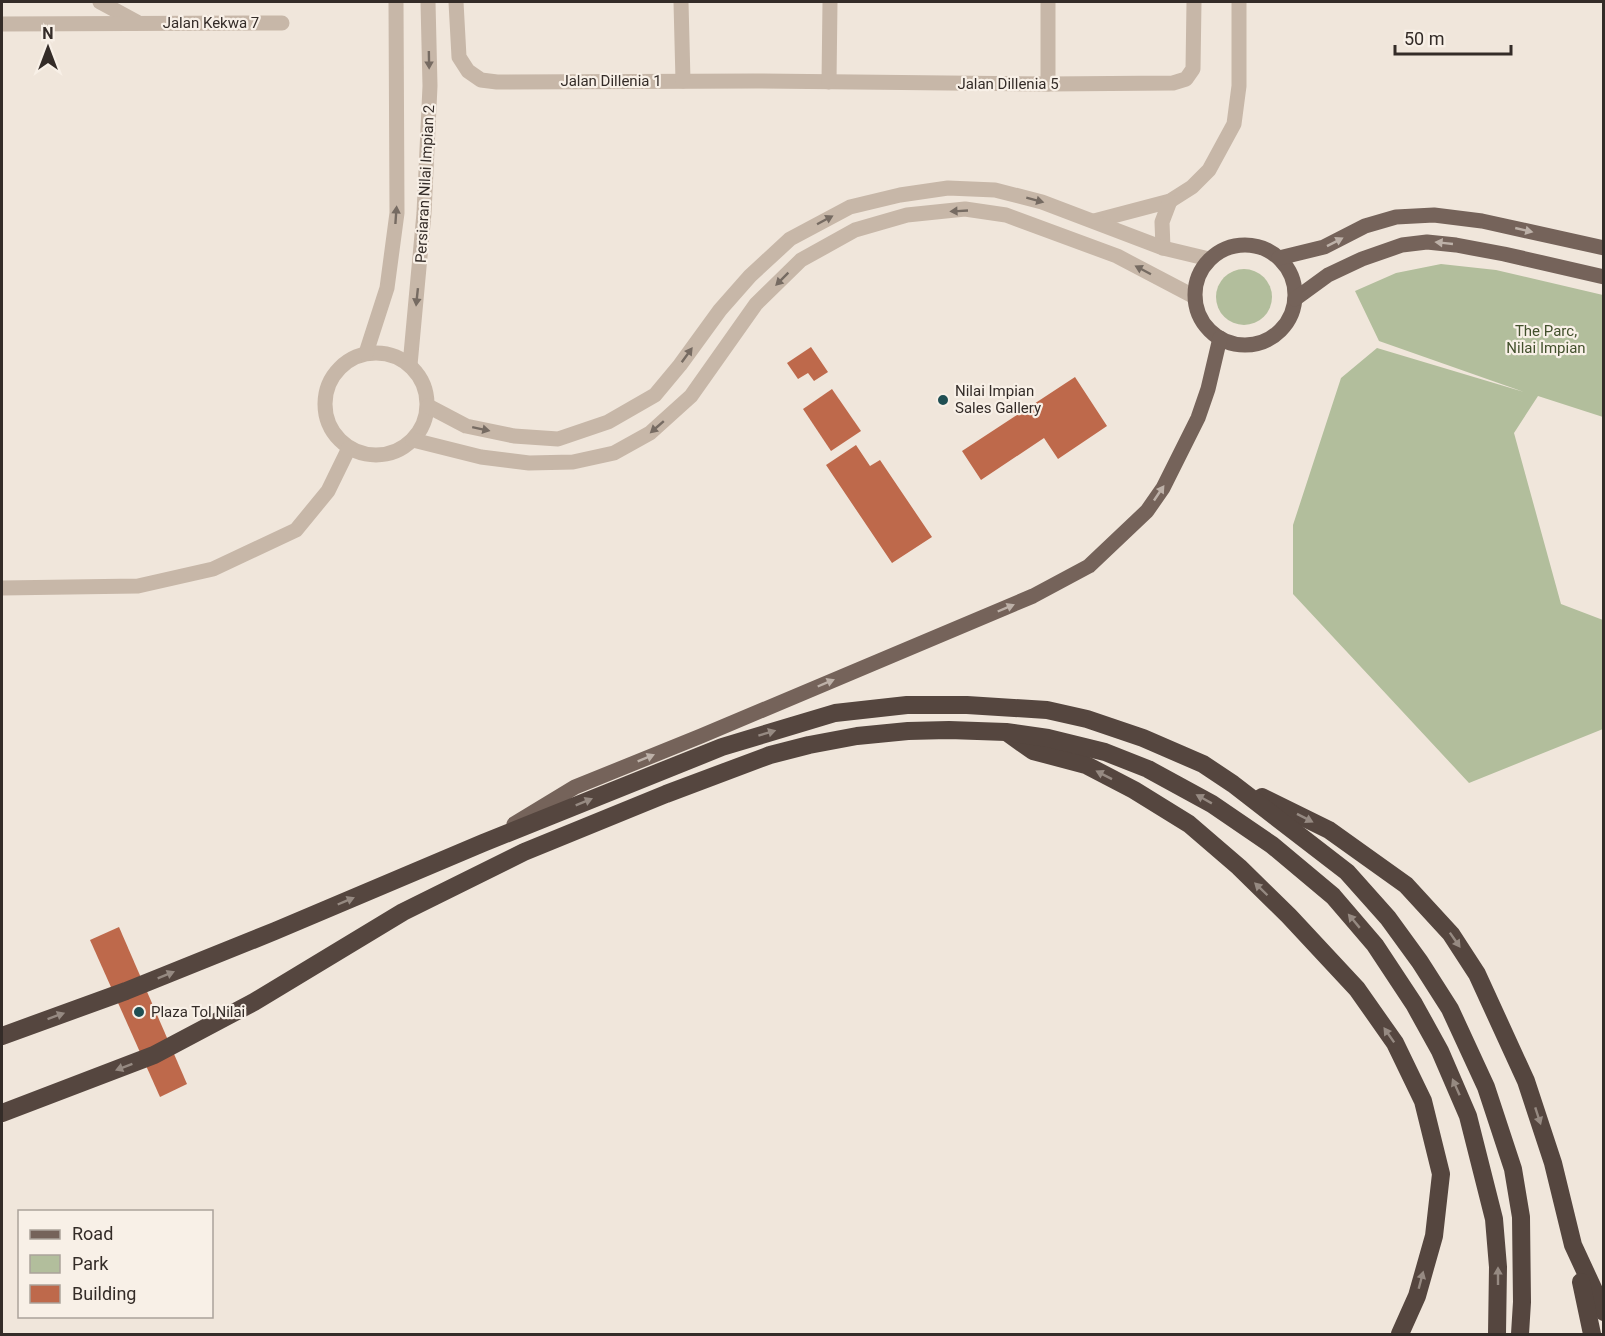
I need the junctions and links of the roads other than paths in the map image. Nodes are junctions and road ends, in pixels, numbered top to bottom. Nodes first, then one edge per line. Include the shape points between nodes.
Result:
1 (100, 2) edge
2 (396, 2) edge
3 (428, 2) edge
4 (456, 2) edge
5 (681, 2) edge
6 (830, 2) edge
7 (1048, 2) edge
8 (1194, 2) edge
9 (1239, 2) edge
10 (139, 23) junction
11 (282, 23) dead end
12 (2, 24) edge
13 (683, 81) junction
14 (829, 82) junction
15 (1048, 84) junction
16 (1170, 201) junction
17 (1094, 221) junction
18 (1163, 248) junction
19 (1604, 248) edge
20 (1279, 258) junction
21 (1209, 259) junction
22 (1604, 277) edge
23 (1195, 297) junction
24 (1295, 299) junction
25 (1220, 338) junction
26 (366, 353) junction
27 (410, 365) junction
28 (428, 406) junction
29 (412, 440) junction
30 (349, 448) junction
31 (2, 588) edge
32 (1006, 732) junction
33 (1233, 784) junction
34 (483, 843) junction
35 (2, 1036) edge
36 (2, 1113) edge
37 (1573, 1245) junction
38 (1604, 1312) edge
39 (1400, 1335) edge
40 (1497, 1335) edge
41 (1520, 1335) edge
42 (1593, 1335) edge

1 - 10 street, Jalan Kekwa 7
26 -> 2 street, Persiaran Nilai Impian 2 via 387,288 397,213
3 -> 27 street, Persiaran Nilai Impian 2 via 430,86 424,213
4 - 13 street, Jalan Dillenia 1 via 459,57 468,71 481,80
5 - 13 street
6 - 14 street
7 - 15 street
8 - 15 street, Jalan Dillenia 5 via 1190,74 1173,83
9 - 16 street via 1239,86 1234,124 1209,170
10 - 11 street, Jalan Kekwa 7
10 - 12 street, Jalan Kekwa 7
13 - 14 street, Jalan Dillenia 1
14 - 15 street, Jalan Dillenia 5
16 - 17 street
16 - 18 street via 1162,222
17 - 18 street
28 -> 17 street via 466,426 514,436 558,439 608,422 655,395 720,310 790,239 850,207 948,188 995,190
18 - 21 street
20 -> 19 main road via 1324,247 1365,226 1396,217 1434,214
20 - 21 main road via 1252,245 1236,245
20 - 24 main road via 1289,270
21 - 23 main road via 1196,283
22 -> 24 main road via 1504,254 1427,242 1402,245 1362,259 1328,275
23 - 25 main road via 1202,321
23 -> 29 street via 1117,256 1006,215 965,210 907,215 855,230 801,260 756,304 691,396 650,433 614,453 573,462 529,463
24 - 25 main road via 1285,325 1263,341 1234,344
34 -> 25 main road via 575,787 1033,596 1089,566 1147,511 1163,488 1198,418
26 - 27 street via 397,357
26 - 30 street via 339,368 325,395 328,425
27 - 28 street via 420,377
28 - 29 street via 426,418
29 - 30 street via 399,450 382,455
30 - 31 street via 328,491 296,530 213,569 138,586
32 -> 36 highway via 908,731 857,736 770,755 666,794 524,852 403,912 254,1002 154,1055
39 -> 32 highway via 1417,1296 1434,1236 1441,1174 1423,1101 1395,1043 1358,989 1239,867 1189,824 1086,765 1032,751
40 -> 32 highway via 1494,1219 1468,1116 1440,1051 1375,945 1333,896 1272,845 1212,804 1148,769 1105,752
34 -> 33 highway via 722,747 835,714 907,705 1047,710 1087,719 1203,764
33 -> 37 highway via 1329,830 1406,885 1451,934 1477,974 1526,1081 1553,1163
33 - 41 highway via 1347,872 1388,918 1450,1009 1485,1087 1513,1169 1521,1217
35 -> 34 highway via 126,991
37 - 38 highway
37 - 42 highway

